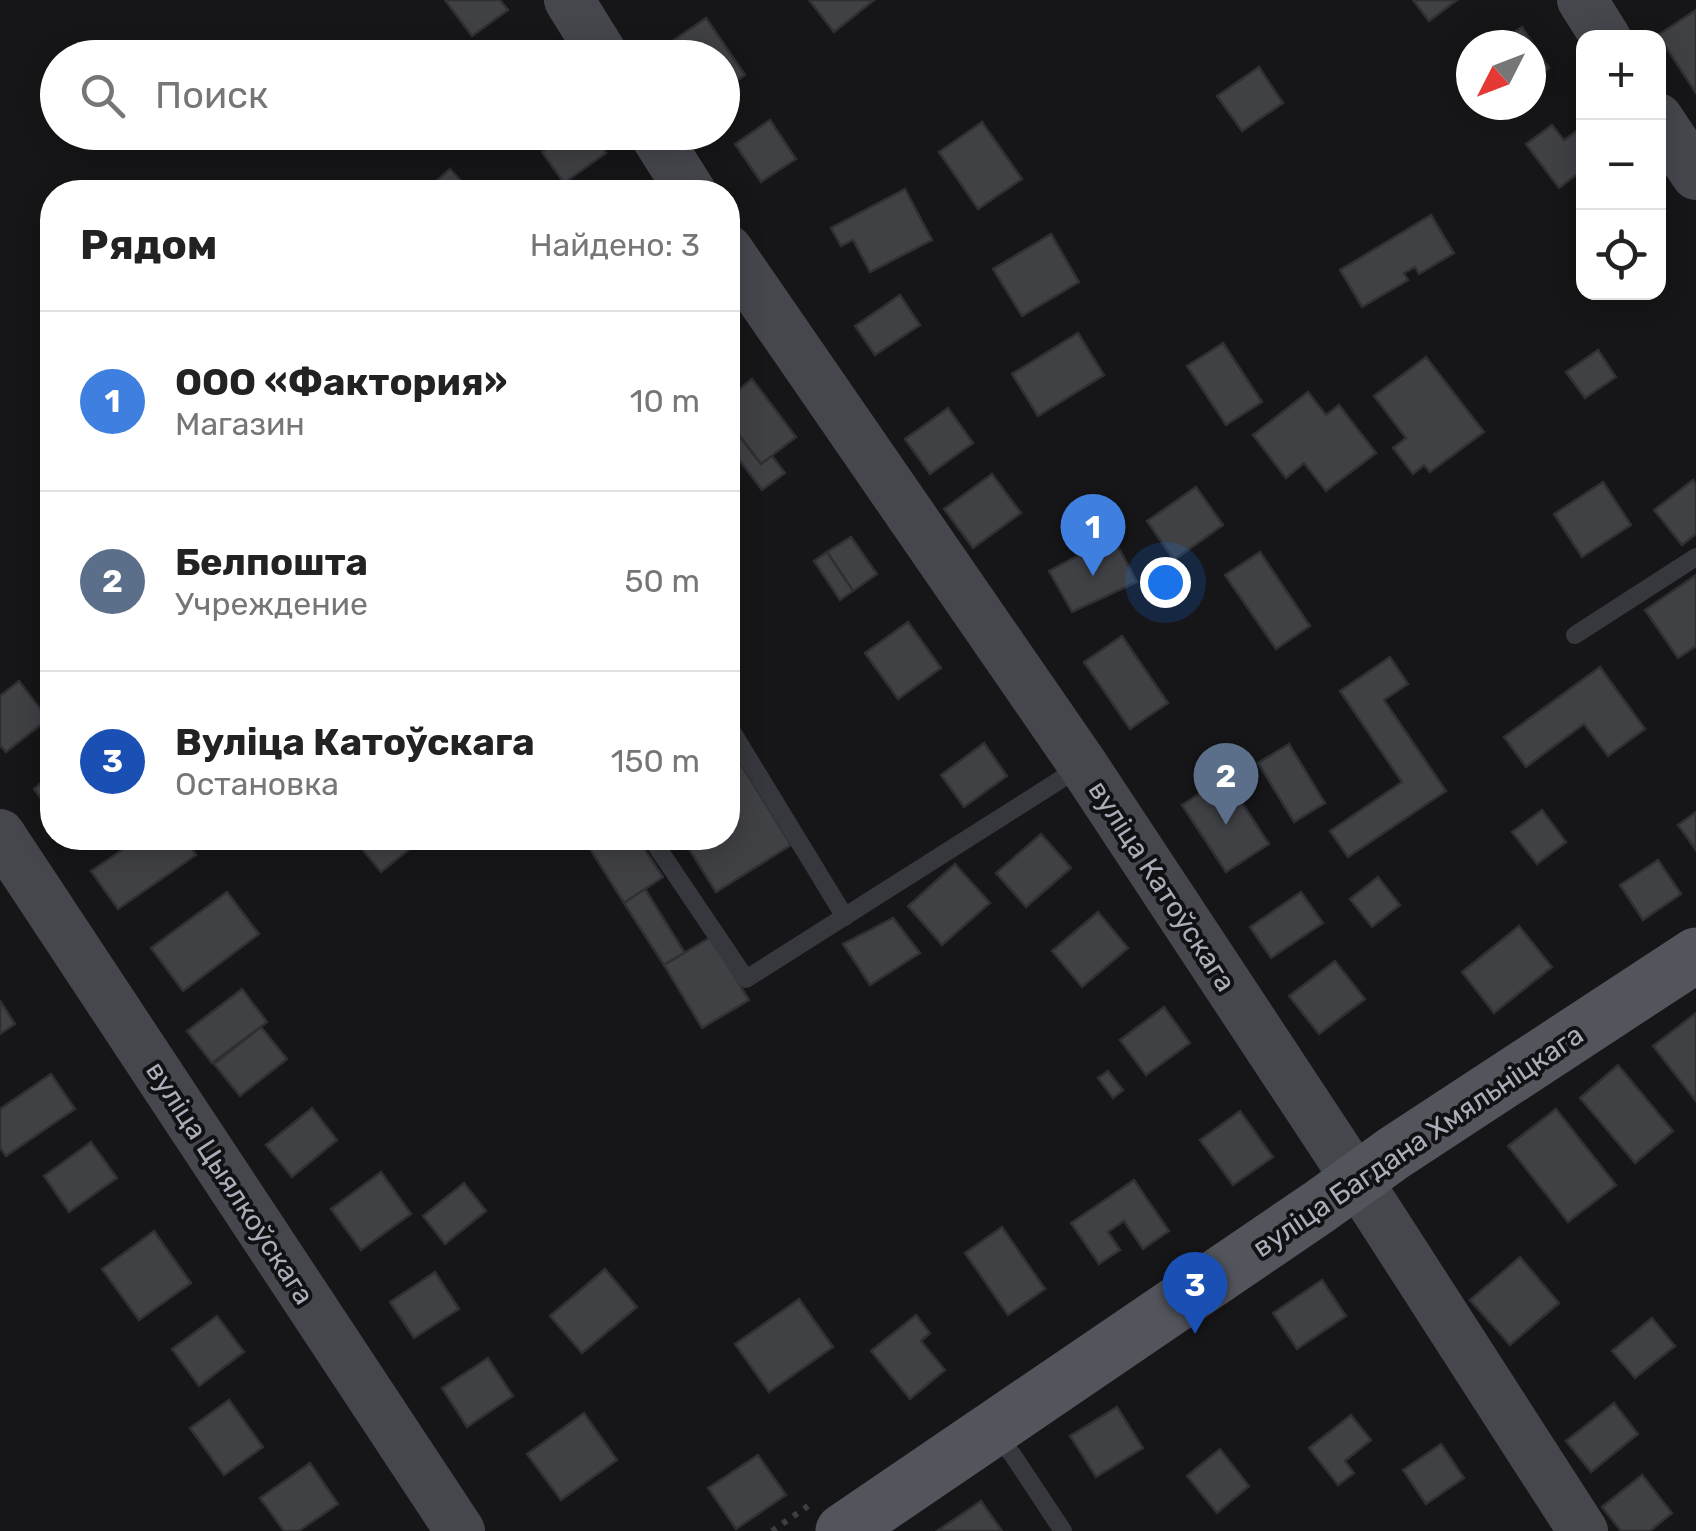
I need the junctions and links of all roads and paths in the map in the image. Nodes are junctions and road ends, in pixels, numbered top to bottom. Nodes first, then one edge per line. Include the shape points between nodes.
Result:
1 (569, 0) edge
2 (1582, 0) edge
3 (1601, 30) edge
4 (594, 40) edge
5 (1659, 120) edge
6 (664, 150) edge
7 (1696, 175) edge
8 (683, 180) edge
9 (740, 267) edge
10 (1696, 557) edge
11 (1574, 635) dead end
12 (740, 745) edge
13 (1082, 765) junction
14 (0, 834) edge
15 (660, 850) edge
16 (845, 916) junction
17 (1696, 955) edge
18 (1356, 1180) junction
19 (990, 1432) junction
20 (832, 1514) edge
21 (460, 1531) edge
22 (772, 1531) edge
23 (1063, 1531) edge
24 (1583, 1531) edge

1 - 4 street
2 - 3 street
5 - 7 street
6 - 8 street
9 - 13 street, вуліца Катоўскага
10 - 11 lane
12 - 16 lane
13 - 16 lane
13 - 18 street, вуліца Катоўскага
14 - 21 street, вуліца Цыялкоўскага
15 - 16 lane via 746,979
17 - 18 main road, вуліца Багдана Хмяльніцкага
18 - 19 main road, вуліца Багдана Хмяльніцкага
18 - 24 street, вуліца Катоўскага
19 - 20 main road, вуліца Багдана Хмяльніцкага
19 - 23 lane
20 - 22 path

